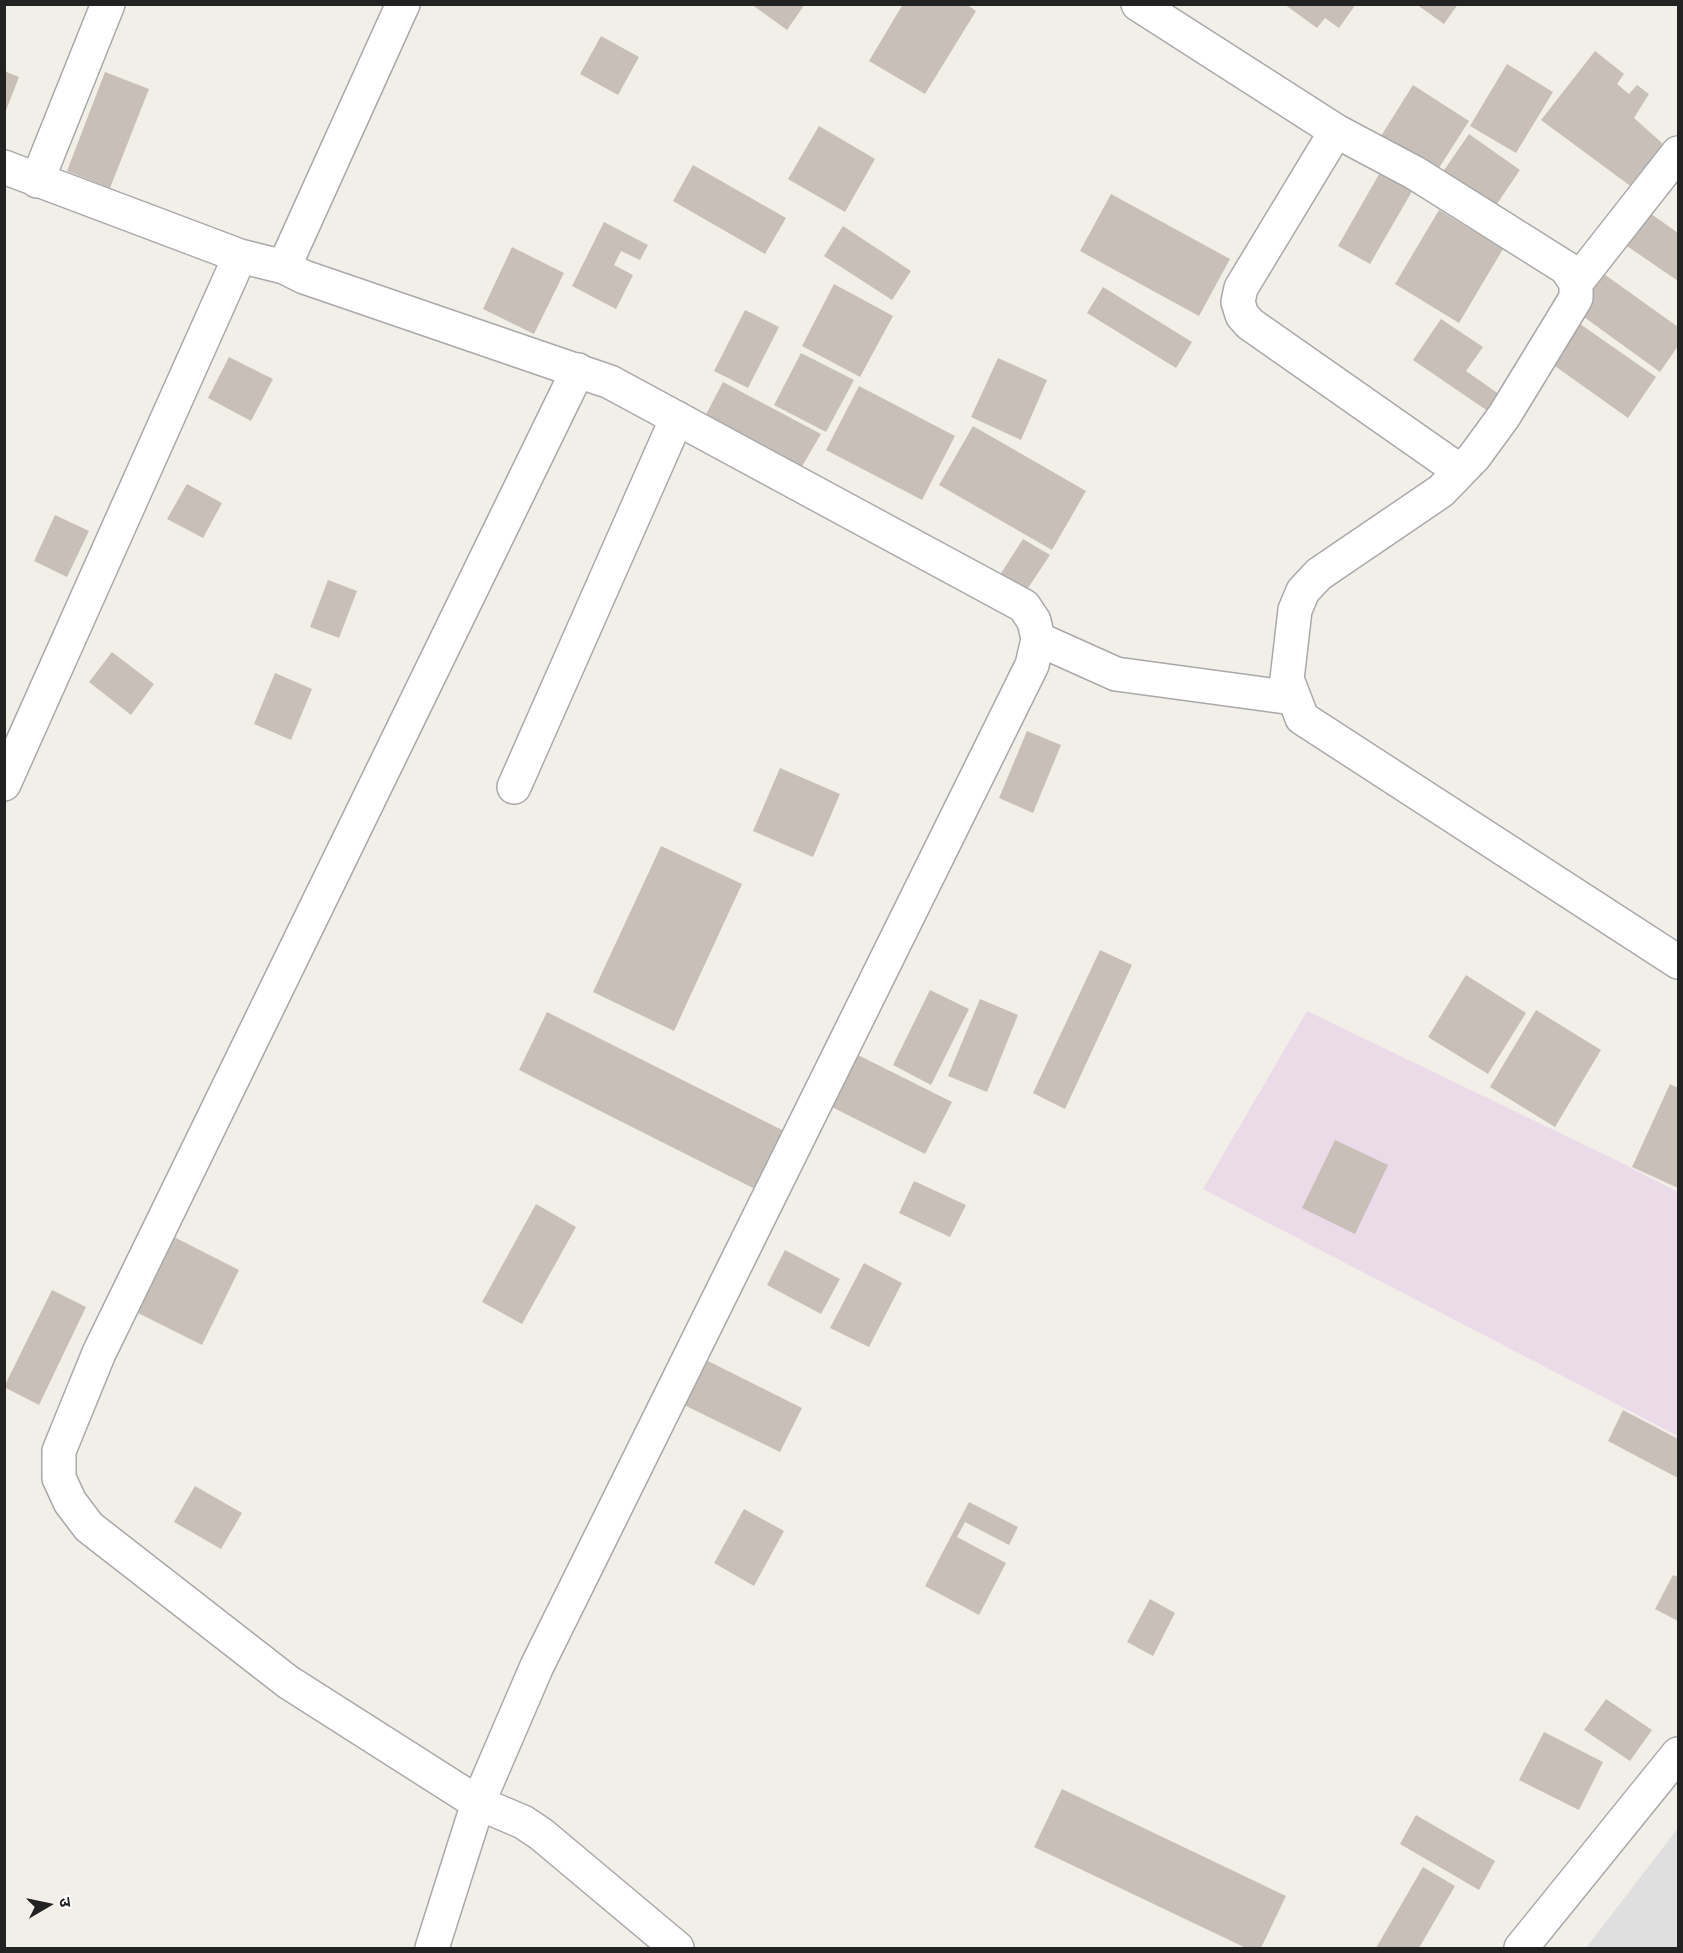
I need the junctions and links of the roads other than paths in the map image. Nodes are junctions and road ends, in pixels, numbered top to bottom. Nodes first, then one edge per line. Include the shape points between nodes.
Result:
1 (108, 4) edge
2 (403, 4) edge
3 (1138, 4) edge
4 (1336, 131) junction
5 (1678, 153) edge
6 (4, 167) edge
7 (37, 181) junction
8 (240, 256) junction
9 (284, 267) junction
10 (1576, 283) junction
11 (578, 370) junction
12 (677, 418) junction
13 (1461, 471) junction
14 (1038, 639) junction
15 (1293, 698) junction
16 (4, 784) edge
17 (514, 787) dead end
18 (1678, 962) edge
19 (1678, 1754) edge
20 (478, 1803) junction
21 (432, 1948) edge
22 (677, 1948) edge
23 (1521, 1948) edge

1 - 7 street
2 - 9 street
3 - 4 street
4 - 10 street via 1415,173 1556,261
4 - 13 street via 1241,288 1238,302 1242,315
5 - 10 street
6 - 7 street
7 - 8 street
8 - 9 street
8 - 16 street
9 - 11 street
10 - 13 street via 1576,298 1485,443
11 - 12 street via 610,382
11 - 20 street via 99,1353 59,1451 59,1478 70,1502 89,1527 288,1682
12 - 14 street via 1024,606 1034,621
12 - 17 street
13 - 15 street via 1441,491 1319,574 1303,591 1295,610 1287,679
14 - 15 street via 1116,674
14 - 20 street via 1032,665 537,1666
15 - 18 street via 1302,718
19 - 23 street
20 - 21 street
20 - 22 street via 541,1834

